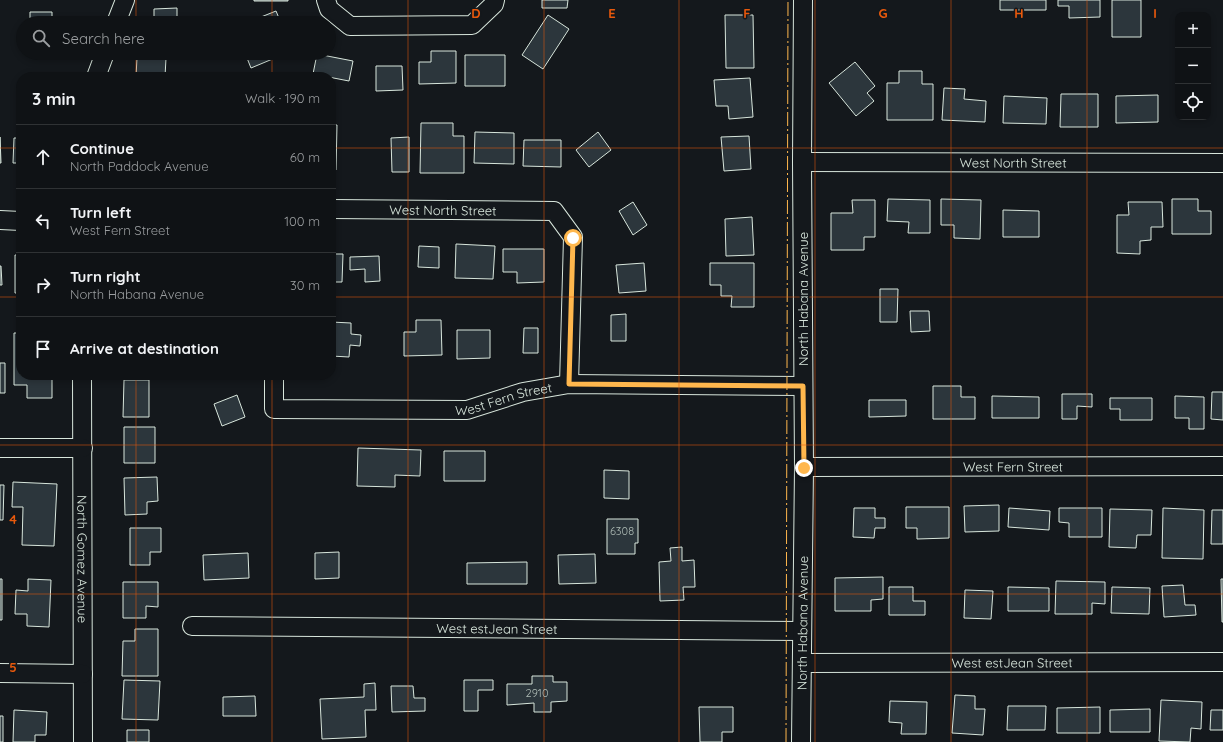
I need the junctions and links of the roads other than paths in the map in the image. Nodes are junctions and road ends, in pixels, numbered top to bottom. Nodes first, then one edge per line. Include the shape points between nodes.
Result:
1 (125, 0) edge
2 (326, 0) edge
3 (495, 0) edge
4 (803, 0) edge
5 (119, 16) edge
6 (102, 60) edge
7 (98, 72) edge
8 (802, 162) junction
9 (1223, 163) edge
10 (336, 209) edge
11 (0, 220) edge
12 (16, 221) edge
13 (82, 380) edge
14 (274, 380) edge
15 (569, 384) junction
16 (803, 386) junction
17 (0, 448) edge
18 (82, 448) junction
19 (1223, 466) edge
20 (804, 468) junction
21 (192, 626) dead end
22 (802, 631) junction
23 (1223, 662) edge
24 (802, 663) junction
25 (0, 673) edge
26 (82, 674) junction
27 (83, 742) edge
28 (801, 742) edge

1 - 5 street
2 - 3 street via 329,8 350,26 358,26 472,25
4 - 8 street, North Habana Avenue
6 - 7 street
8 - 9 street, West North Street
8 - 16 street, North Habana Avenue
10 - 15 street, West North Street via 554,211 573,238
11 - 12 street
13 - 18 street, North Gomez Avenue
14 - 15 street, West Fern Street via 274,409 467,410 523,392
15 - 16 street, West Fern Street
16 - 20 street, North Habana Avenue
17 - 18 street
18 - 26 street, North Gomez Avenue
19 - 20 street, West Fern Street
20 - 22 street, North Habana Avenue
21 - 22 street, West estJean Street
22 - 24 street, North Habana Avenue
23 - 24 street, West estJean Street
24 - 28 street, North Habana Avenue
25 - 26 street
26 - 27 street, North Gomez Avenue

